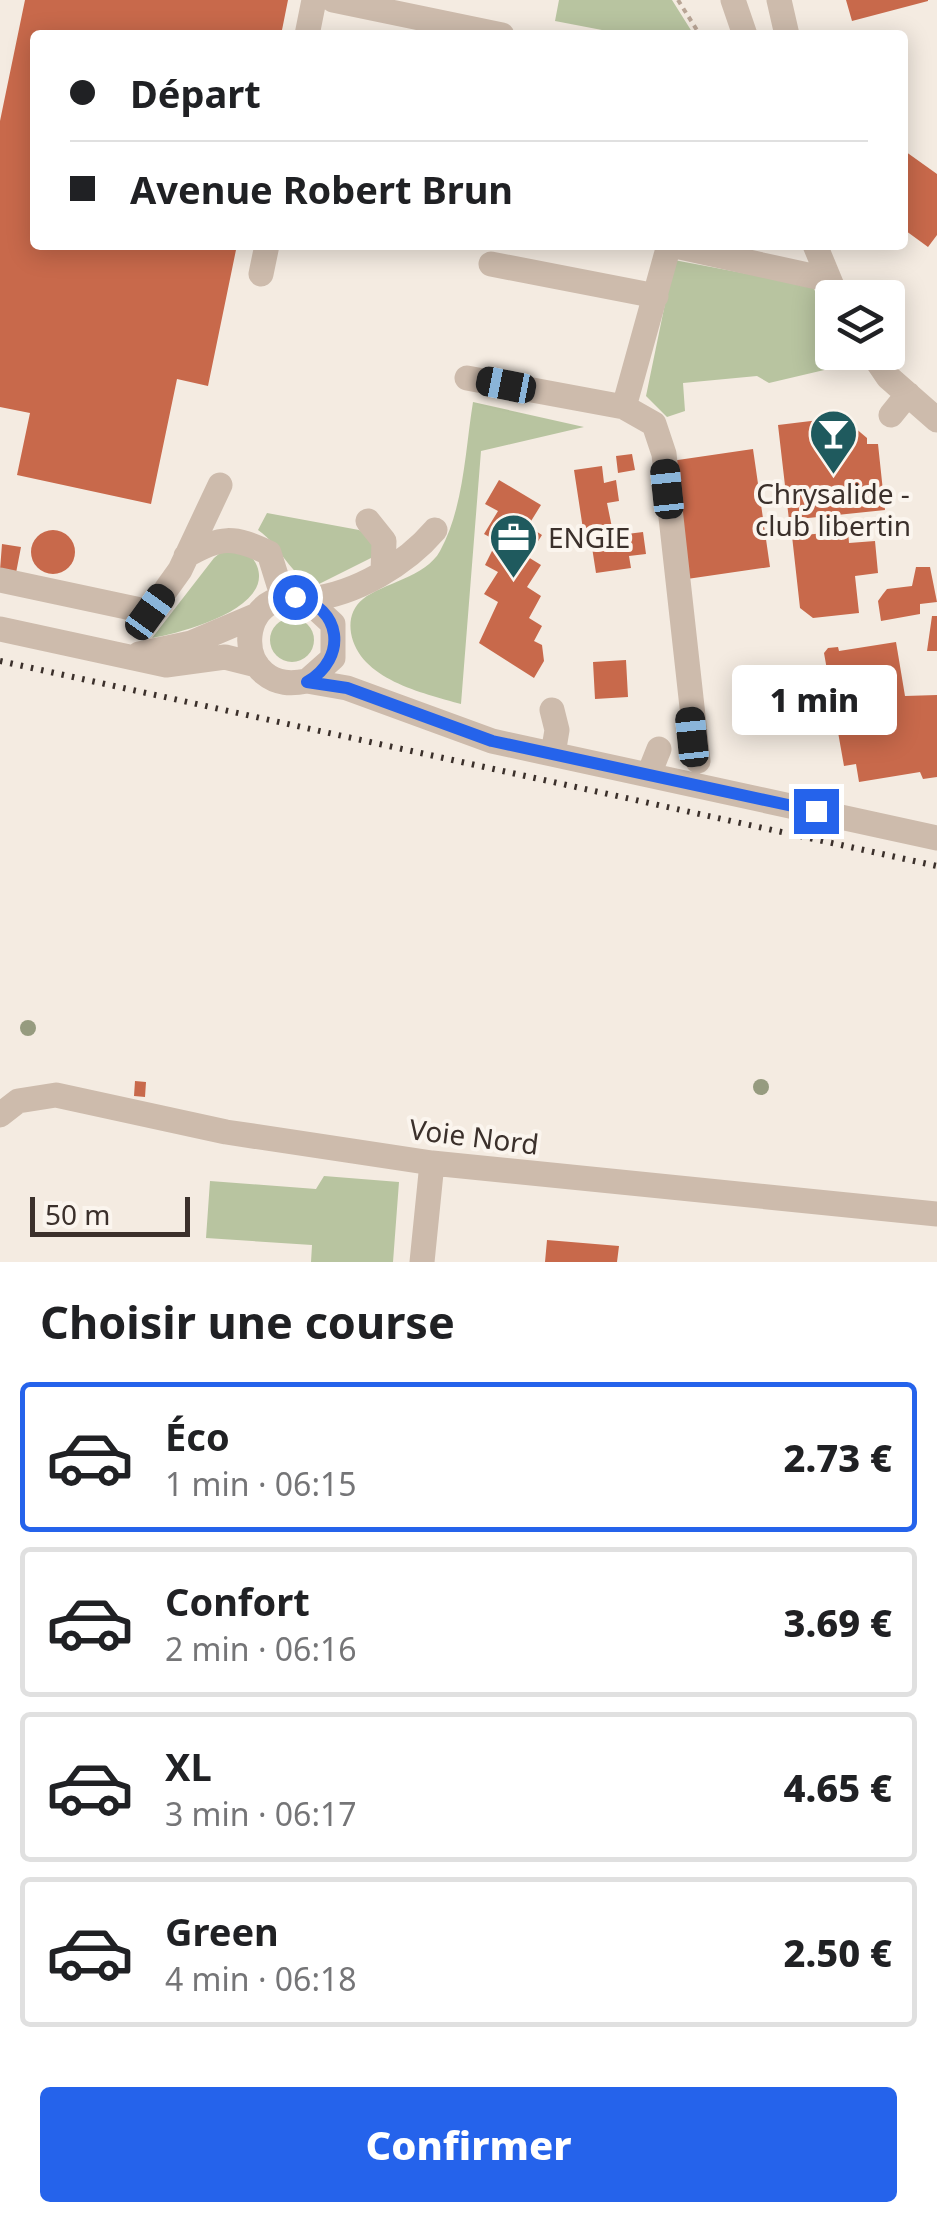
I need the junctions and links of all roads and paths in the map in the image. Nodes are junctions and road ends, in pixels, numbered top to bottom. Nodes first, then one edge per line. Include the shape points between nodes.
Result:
1 (314, 0) edge
2 (334, 0) edge
3 (678, 0) edge
4 (733, 0) edge
5 (780, 0) edge
6 (309, 30) edge
7 (478, 30) edge
8 (697, 30) edge
9 (743, 30) edge
10 (787, 30) edge
11 (265, 250) edge
12 (669, 250) edge
13 (689, 250) edge
14 (817, 250) edge
15 (492, 264) dead end
16 (261, 274) dead end
17 (829, 280) edge
18 (815, 283) edge
19 (656, 296) junction
20 (889, 370) edge
21 (467, 378) dead end
22 (904, 385) junction
23 (624, 407) junction
24 (891, 415) dead end
25 (937, 420) edge
26 (220, 486) dead end
27 (368, 521) dead end
28 (435, 530) dead end
29 (186, 556) junction
30 (383, 572) junction
31 (0, 580) edge
32 (355, 586) junction
33 (295, 599) junction
34 (257, 615) junction
35 (0, 629) edge
36 (334, 635) junction
37 (127, 657) junction
38 (257, 666) junction
39 (307, 682) junction
40 (396, 707) junction
41 (659, 749) dead end
42 (702, 767) junction
43 (649, 774) junction
44 (937, 838) edge
45 (5, 1110) edge
46 (432, 1163) junction
47 (937, 1214) edge
48 (422, 1262) edge

1 - 6 street
2 - 7 street
3 - 8 path
4 - 9 street
5 - 10 street
11 - 16 street
12 - 19 street
13 - 18 street
14 - 17 street
15 - 19 street
19 - 23 street
20 - 22 street
21 - 23 street
22 - 24 street
22 - 25 street
23 - 42 street via 654,424 664,454
26 - 29 street
27 - 30 street via 384,541
28 - 30 street
29 - 31 street via 150,612
29 - 33 street via 237,538 269,553
30 - 32 street
32 - 33 street
32 - 36 street
33 - 34 street
33 - 36 street
34 - 37 street via 191,643
34 - 38 street via 249,640
35 - 37 street
36 - 39 street via 326,668
36 - 40 street via 359,678
37 - 38 street via 166,666 226,656
38 - 39 street via 279,682
39 - 40 street via 347,688
40 - 43 street via 439,725 559,728
41 - 43 street
42 - 43 street
42 - 44 street via 783,796 886,816
45 - 46 street, Voie Nord via 28,1098 56,1095 226,1132
46 - 47 street, Voie Nord
46 - 48 street

